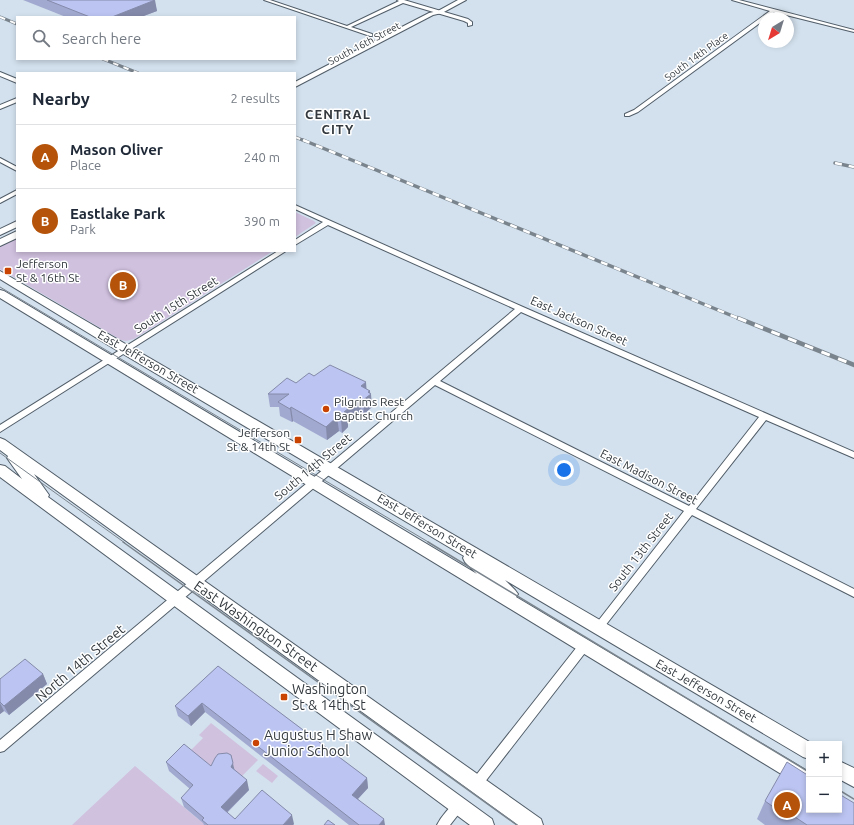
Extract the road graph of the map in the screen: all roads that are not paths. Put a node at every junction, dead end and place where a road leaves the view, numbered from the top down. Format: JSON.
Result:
{"nodes":[{"id":1,"x":266,"y":0,"type":"edge"},
{"id":2,"x":463,"y":0,"type":"edge"},
{"id":3,"x":734,"y":0,"type":"edge"},
{"id":4,"x":401,"y":1,"type":"edge"},
{"id":5,"x":774,"y":10,"type":"junction"},
{"id":6,"x":440,"y":12,"type":"junction"},
{"id":7,"x":470,"y":25,"type":"dead end"},
{"id":8,"x":348,"y":27,"type":"junction"},
{"id":9,"x":854,"y":31,"type":"edge"},
{"id":10,"x":370,"y":35,"type":"dead end"},
{"id":11,"x":363,"y":53,"type":"junction"},
{"id":12,"x":0,"y":74,"type":"edge"},
{"id":13,"x":16,"y":81,"type":"edge"},
{"id":14,"x":296,"y":85,"type":"edge"},
{"id":15,"x":296,"y":90,"type":"edge"},
{"id":16,"x":16,"y":100,"type":"edge"},
{"id":17,"x":0,"y":107,"type":"edge"},
{"id":18,"x":627,"y":115,"type":"dead end"},
{"id":19,"x":0,"y":160,"type":"edge"},
{"id":20,"x":16,"y":168,"type":"edge"},
{"id":21,"x":16,"y":192,"type":"edge"},
{"id":22,"x":0,"y":200,"type":"edge"},
{"id":23,"x":296,"y":207,"type":"edge"},
{"id":24,"x":328,"y":222,"type":"junction"},
{"id":25,"x":16,"y":224,"type":"edge"},
{"id":26,"x":0,"y":232,"type":"edge"},
{"id":27,"x":16,"y":235,"type":"edge"},
{"id":28,"x":296,"y":242,"type":"edge"},
{"id":29,"x":0,"y":243,"type":"edge"},
{"id":30,"x":281,"y":252,"type":"edge"},
{"id":31,"x":0,"y":274,"type":"edge"},
{"id":32,"x":0,"y":293,"type":"edge"},
{"id":33,"x":45,"y":301,"type":"junction"},
{"id":34,"x":520,"y":308,"type":"junction"},
{"id":35,"x":95,"y":350,"type":"junction"},
{"id":36,"x":126,"y":350,"type":"junction"},
{"id":37,"x":110,"y":360,"type":"junction"},
{"id":38,"x":434,"y":381,"type":"junction"},
{"id":39,"x":764,"y":416,"type":"junction"},
{"id":40,"x":0,"y":429,"type":"edge"},
{"id":41,"x":3,"y":445,"type":"edge"},
{"id":42,"x":854,"y":455,"type":"edge"},
{"id":43,"x":330,"y":469,"type":"junction"},
{"id":44,"x":0,"y":470,"type":"edge"},
{"id":45,"x":314,"y":483,"type":"junction"},
{"id":46,"x":49,"y":505,"type":"junction"},
{"id":47,"x":690,"y":511,"type":"junction"},
{"id":48,"x":450,"y":539,"type":"junction"},
{"id":49,"x":196,"y":583,"type":"junction"},
{"id":50,"x":854,"y":593,"type":"edge"},
{"id":51,"x":177,"y":599,"type":"junction"},
{"id":52,"x":534,"y":616,"type":"junction"},
{"id":53,"x":598,"y":628,"type":"junction"},
{"id":54,"x":584,"y":646,"type":"junction"},
{"id":55,"x":0,"y":747,"type":"edge"},
{"id":56,"x":806,"y":749,"type":"edge"},
{"id":57,"x":842,"y":771,"type":"edge"},
{"id":58,"x":854,"y":778,"type":"edge"},
{"id":59,"x":806,"y":780,"type":"edge"},
{"id":60,"x":477,"y":783,"type":"junction"},
{"id":61,"x":459,"y":806,"type":"junction"},
{"id":62,"x":530,"y":823,"type":"edge"},
{"id":63,"x":443,"y":825,"type":"edge"},
{"id":64,"x":485,"y":825,"type":"edge"}],
"edges":[{"from":1,"to":8,"type":"street"},
{"from":2,"to":6,"type":"main road","name":"South 16th Street"},
{"from":3,"to":5,"type":"street"},
{"from":4,"to":6,"type":"street"},
{"from":4,"to":8,"type":"street"},
{"from":5,"to":9,"type":"street"},
{"from":5,"to":18,"type":"street","name":"South 14th Place"},
{"from":6,"to":7,"type":"street"},
{"from":6,"to":11,"type":"main road","name":"South 16th Street"},
{"from":8,"to":10,"type":"street"},
{"from":11,"to":14,"type":"main road","name":"South 16th Street"},
{"from":11,"to":15,"type":"main road","name":"South 16th Street"},
{"from":12,"to":13,"type":"street"},
{"from":16,"to":17,"type":"street"},
{"from":19,"to":20,"type":"street"},
{"from":21,"to":22,"type":"street"},
{"from":23,"to":24,"type":"street","name":"East Jackson Street"},
{"from":24,"to":28,"type":"street"},
{"from":24,"to":34,"type":"street","name":"East Jackson Street"},
{"from":25,"to":26,"type":"main road"},
{"from":27,"to":29,"type":"main road"},
{"from":30,"to":36,"type":"street","name":"South 15th Street"},
{"from":31,"to":33,"type":"main road","name":"East Jefferson Street"},
{"from":32,"to":35,"type":"main road","name":"East Jefferson Street"},
{"from":33,"to":35,"type":"main road","name":"East Jefferson Street"},
{"from":33,"to":36,"type":"main road","name":"East Jefferson Street"},
{"from":34,"to":38,"type":"street","name":"South 14th Street"},
{"from":34,"to":39,"type":"street","name":"East Jackson Street"},
{"from":35,"to":37,"type":"main road","name":"East Jefferson Street"},
{"from":36,"to":37,"type":"street","name":"South 15th Street"},
{"from":36,"to":43,"type":"main road","name":"East Jefferson Street"},
{"from":37,"to":40,"type":"street","name":"South 15th Street"},
{"from":37,"to":45,"type":"main road","name":"East Jefferson Street"},
{"from":38,"to":43,"type":"street","name":"South 14th Street"},
{"from":38,"to":47,"type":"street","name":"East Madison Street"},
{"from":39,"to":42,"type":"street","name":"East Jackson Street"},
{"from":39,"to":47,"type":"street","name":"South 13th Street"},
{"from":41,"to":46,"type":"main road","name":"East Washington Street"},
{"from":41,"to":49,"type":"main road","name":"East Washington Street"},
{"from":43,"to":45,"type":"street","name":"South 14th Street"},
{"from":43,"to":48,"type":"main road","name":"East Jefferson Street"},
{"from":44,"to":46,"type":"main road","name":"East Washington Street"},
{"from":45,"to":49,"type":"street","name":"South 14th Street"},
{"from":45,"to":52,"type":"main road","name":"East Jefferson Street"},
{"from":46,"to":51,"type":"main road","name":"East Washington Street"},
{"from":47,"to":50,"type":"street","name":"East Madison Street"},
{"from":47,"to":53,"type":"street","name":"South 13th Street"},
{"from":48,"to":52,"type":"main road"},
{"from":48,"to":53,"type":"main road","name":"East Jefferson Street"},
{"from":49,"to":51,"type":"street","name":"South 14th Street"},
{"from":49,"to":60,"type":"main road","name":"East Washington Street"},
{"from":51,"to":55,"type":"street","name":"North 14th Street"},
{"from":51,"to":61,"type":"main road","name":"East Washington Street"},
{"from":52,"to":54,"type":"main road","name":"East Jefferson Street"},
{"from":53,"to":56,"type":"main road","name":"East Jefferson Street"},
{"from":54,"to":59,"type":"main road","name":"East Jefferson Street"},
{"from":54,"to":60,"type":"street"},
{"from":57,"to":58,"type":"main road"},
{"from":60,"to":62,"type":"main road","name":"East Washington Street"},
{"from":61,"to":63,"type":"street"},
{"from":61,"to":64,"type":"main road","name":"East Washington Street"}]}
